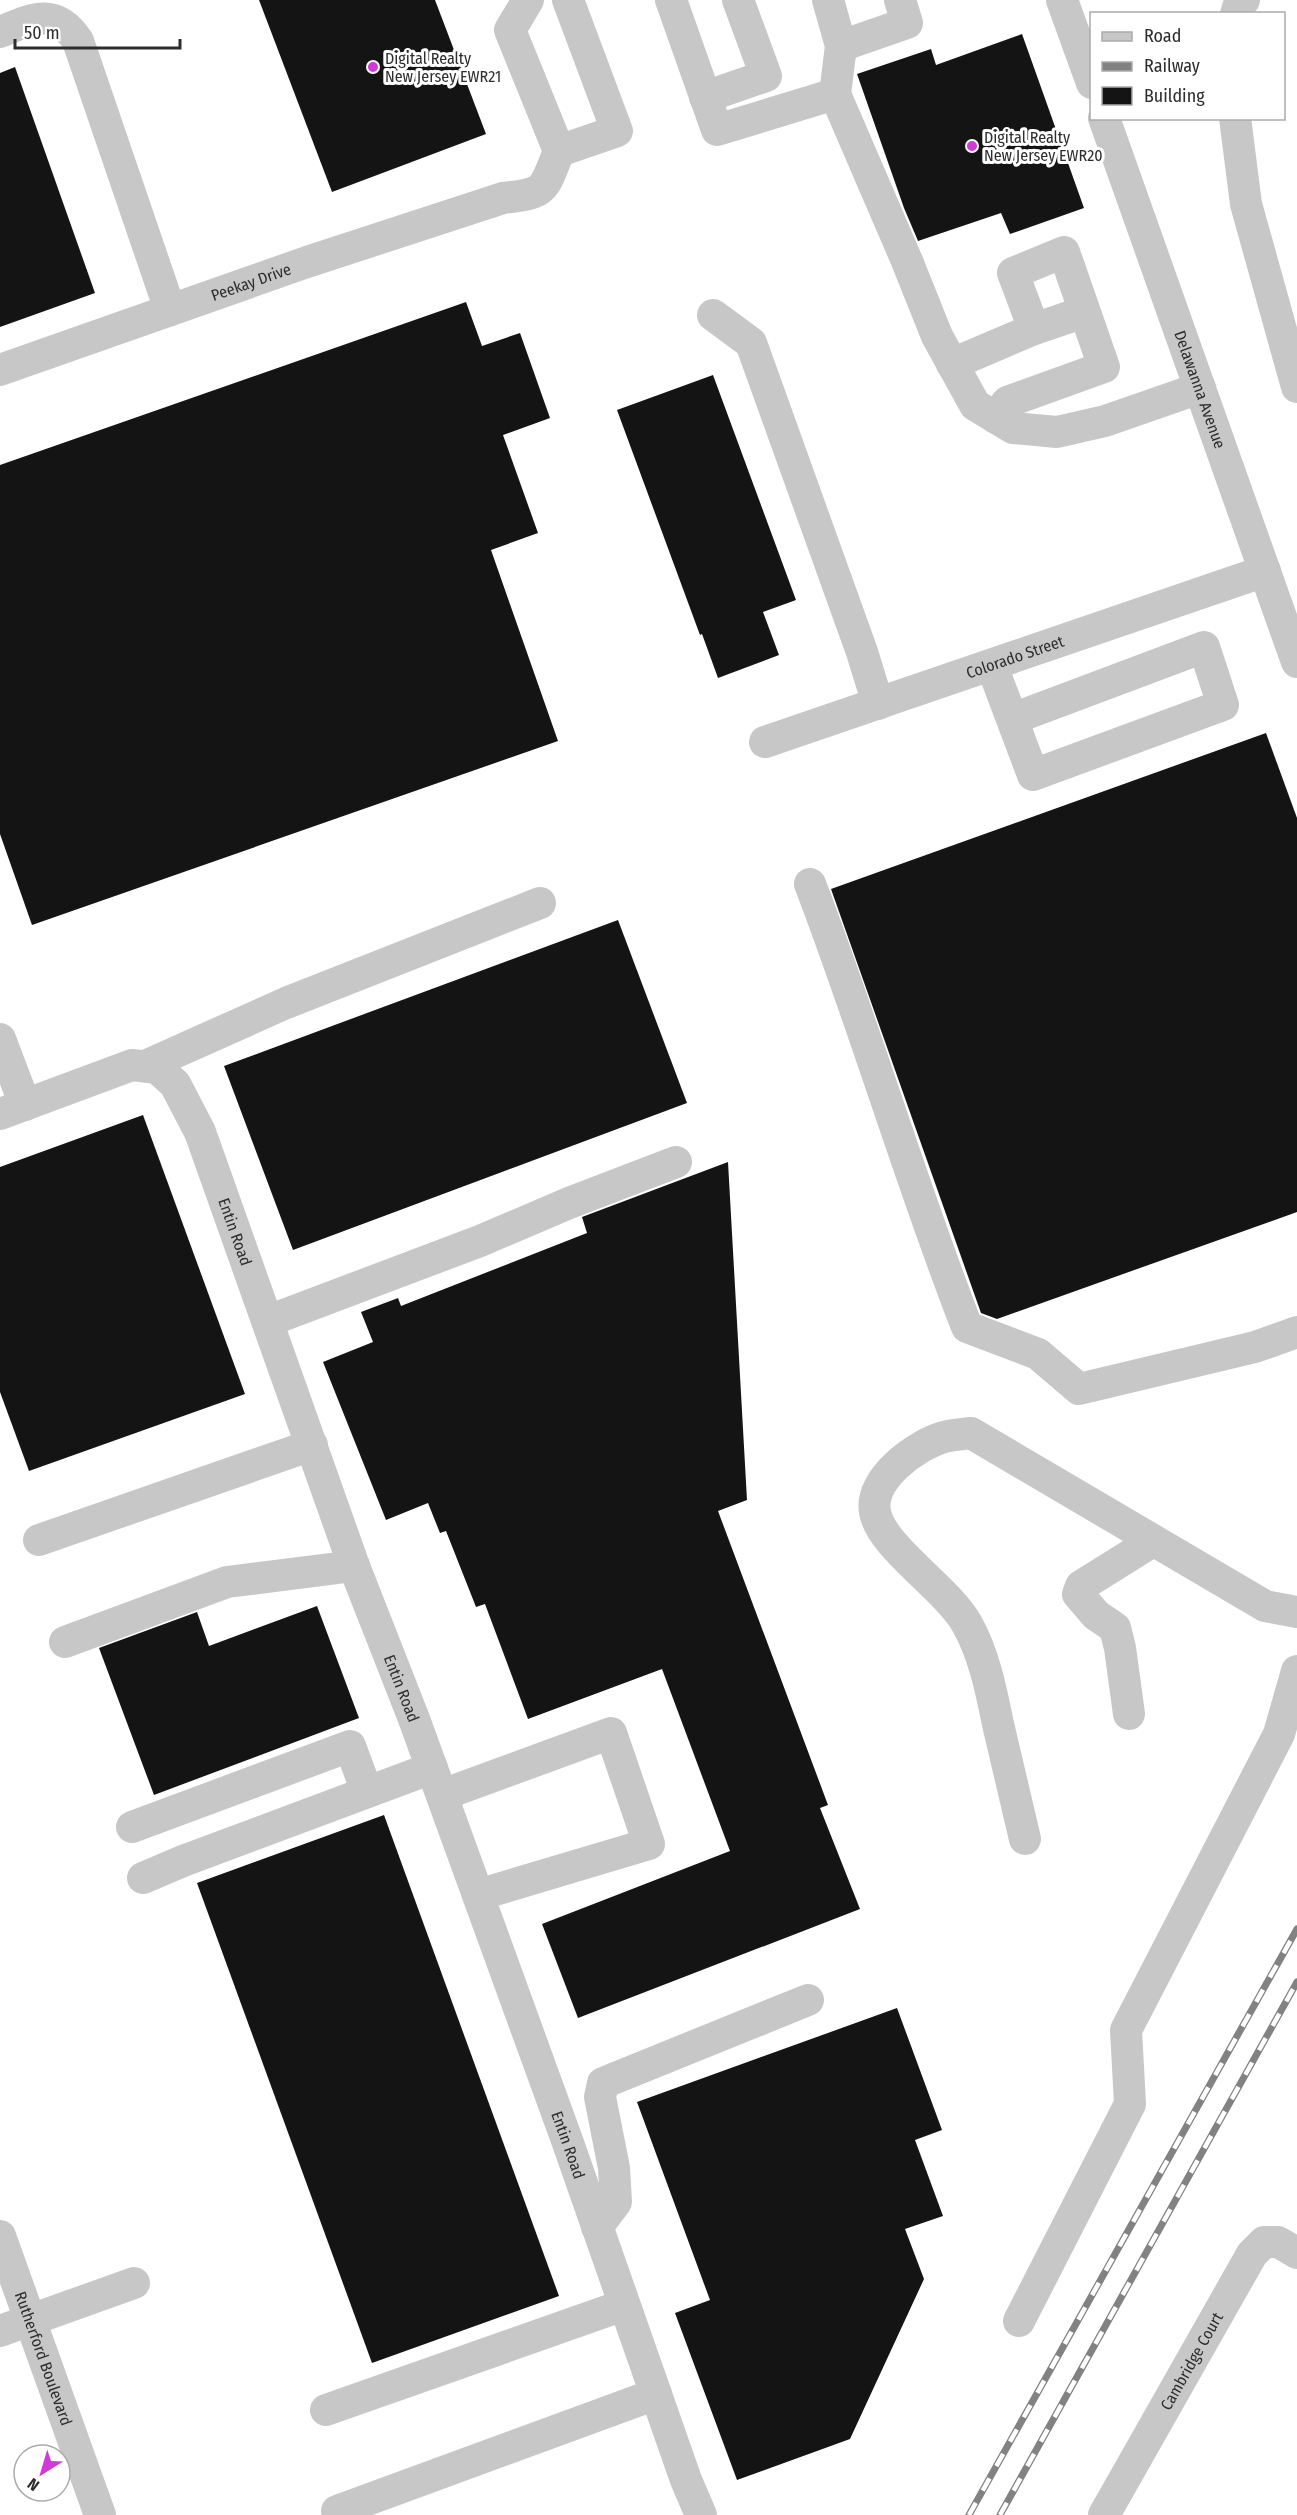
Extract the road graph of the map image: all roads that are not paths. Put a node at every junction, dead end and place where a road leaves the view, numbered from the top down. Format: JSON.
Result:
{"nodes":[{"id":1,"x":528,"y":0,"type":"edge"},
{"id":2,"x":568,"y":0,"type":"edge"},
{"id":3,"x":671,"y":0,"type":"edge"},
{"id":4,"x":738,"y":0,"type":"edge"},
{"id":5,"x":828,"y":0,"type":"edge"},
{"id":6,"x":900,"y":0,"type":"edge"},
{"id":7,"x":1062,"y":0,"type":"edge"},
{"id":8,"x":1244,"y":0,"type":"edge"},
{"id":9,"x":1237,"y":12,"type":"edge"},
{"id":10,"x":0,"y":32,"type":"edge"},
{"id":11,"x":841,"y":46,"type":"junction"},
{"id":12,"x":1090,"y":77,"type":"edge"},
{"id":13,"x":835,"y":94,"type":"junction"},
{"id":14,"x":705,"y":97,"type":"junction"},
{"id":15,"x":1105,"y":120,"type":"edge"},
{"id":16,"x":1234,"y":120,"type":"edge"},
{"id":17,"x":559,"y":151,"type":"junction"},
{"id":18,"x":170,"y":310,"type":"junction"},
{"id":19,"x":1084,"y":312,"type":"junction"},
{"id":20,"x":713,"y":315,"type":"dead end"},
{"id":21,"x":1034,"y":329,"type":"junction"},
{"id":22,"x":952,"y":364,"type":"junction"},
{"id":23,"x":0,"y":370,"type":"edge"},
{"id":24,"x":1297,"y":387,"type":"edge"},
{"id":25,"x":1200,"y":388,"type":"junction"},
{"id":26,"x":996,"y":418,"type":"junction"},
{"id":27,"x":1265,"y":571,"type":"junction"},
{"id":28,"x":1297,"y":662,"type":"edge"},
{"id":29,"x":992,"y":666,"type":"junction"},
{"id":30,"x":878,"y":704,"type":"junction"},
{"id":31,"x":1012,"y":718,"type":"junction"},
{"id":32,"x":765,"y":742,"type":"dead end"},
{"id":33,"x":810,"y":884,"type":"dead end"},
{"id":34,"x":540,"y":903,"type":"dead end"},
{"id":35,"x":0,"y":1039,"type":"edge"},
{"id":36,"x":145,"y":1066,"type":"junction"},
{"id":37,"x":12,"y":1109,"type":"edge"},
{"id":38,"x":676,"y":1162,"type":"dead end"},
{"id":39,"x":268,"y":1321,"type":"junction"},
{"id":40,"x":1297,"y":1332,"type":"edge"},
{"id":41,"x":312,"y":1445,"type":"junction"},
{"id":42,"x":39,"y":1540,"type":"dead end"},
{"id":43,"x":1153,"y":1540,"type":"junction"},
{"id":44,"x":354,"y":1566,"type":"junction"},
{"id":45,"x":1297,"y":1612,"type":"edge"},
{"id":46,"x":65,"y":1642,"type":"dead end"},
{"id":47,"x":1297,"y":1671,"type":"edge"},
{"id":48,"x":1129,"y":1714,"type":"dead end"},
{"id":49,"x":437,"y":1782,"type":"junction"},
{"id":50,"x":367,"y":1792,"type":"junction"},
{"id":51,"x":132,"y":1827,"type":"dead end"},
{"id":52,"x":1025,"y":1839,"type":"dead end"},
{"id":53,"x":143,"y":1878,"type":"dead end"},
{"id":54,"x":478,"y":1895,"type":"junction"},
{"id":55,"x":808,"y":2000,"type":"dead end"},
{"id":56,"x":603,"y":2083,"type":"junction"},
{"id":57,"x":552,"y":2100,"type":"junction"},
{"id":58,"x":597,"y":2227,"type":"junction"},
{"id":59,"x":0,"y":2236,"type":"edge"},
{"id":60,"x":1297,"y":2253,"type":"edge"},
{"id":61,"x":134,"y":2283,"type":"dead end"},
{"id":62,"x":624,"y":2305,"type":"junction"},
{"id":63,"x":30,"y":2320,"type":"junction"},
{"id":64,"x":1019,"y":2321,"type":"dead end"},
{"id":65,"x":0,"y":2331,"type":"edge"},
{"id":66,"x":656,"y":2394,"type":"junction"},
{"id":67,"x":326,"y":2410,"type":"dead end"},
{"id":68,"x":100,"y":2515,"type":"edge"},
{"id":69,"x":338,"y":2515,"type":"edge"},
{"id":70,"x":701,"y":2515,"type":"edge"},
{"id":71,"x":1104,"y":2515,"type":"edge"}],
"edges":[{"from":1,"to":17,"type":"street"},
{"from":2,"to":17,"type":"street"},
{"from":3,"to":14,"type":"street"},
{"from":4,"to":14,"type":"street"},
{"from":5,"to":11,"type":"street"},
{"from":6,"to":11,"type":"street"},
{"from":7,"to":12,"type":"street"},
{"from":8,"to":9,"type":"street"},
{"from":10,"to":18,"type":"street"},
{"from":11,"to":13,"type":"street"},
{"from":13,"to":14,"type":"street"},
{"from":13,"to":22,"type":"street"},
{"from":15,"to":25,"type":"street","name":"Delawanna Avenue"},
{"from":16,"to":24,"type":"street"},
{"from":17,"to":18,"type":"street","name":"Peekay Drive"},
{"from":18,"to":23,"type":"street","name":"Peekay Drive"},
{"from":19,"to":21,"type":"street"},
{"from":19,"to":21,"type":"street"},
{"from":19,"to":26,"type":"street"},
{"from":20,"to":30,"type":"street"},
{"from":21,"to":22,"type":"street"},
{"from":22,"to":26,"type":"street"},
{"from":25,"to":26,"type":"street"},
{"from":25,"to":27,"type":"street","name":"Delawanna Avenue"},
{"from":27,"to":28,"type":"street","name":"Delawanna Avenue"},
{"from":27,"to":29,"type":"street","name":"Colorado Street"},
{"from":29,"to":30,"type":"street","name":"Colorado Street"},
{"from":29,"to":31,"type":"street"},
{"from":30,"to":32,"type":"street","name":"Colorado Street"},
{"from":31,"to":31,"type":"street"},
{"from":33,"to":40,"type":"street"},
{"from":34,"to":36,"type":"street"},
{"from":35,"to":37,"type":"street"},
{"from":36,"to":37,"type":"street"},
{"from":36,"to":39,"type":"street","name":"Entin Road"},
{"from":38,"to":39,"type":"street"},
{"from":39,"to":41,"type":"street","name":"Entin Road"},
{"from":41,"to":42,"type":"street"},
{"from":41,"to":44,"type":"street","name":"Entin Road"},
{"from":43,"to":45,"type":"street"},
{"from":43,"to":48,"type":"street"},
{"from":43,"to":52,"type":"street"},
{"from":44,"to":46,"type":"street"},
{"from":44,"to":49,"type":"street","name":"Entin Road"},
{"from":47,"to":64,"type":"street"},
{"from":49,"to":50,"type":"street"},
{"from":49,"to":54,"type":"street","name":"Entin Road"},
{"from":49,"to":54,"type":"street"},
{"from":50,"to":51,"type":"street"},
{"from":50,"to":53,"type":"street"},
{"from":54,"to":57,"type":"street","name":"Entin Road"},
{"from":55,"to":56,"type":"street"},
{"from":56,"to":57,"type":"street"},
{"from":56,"to":58,"type":"street"},
{"from":57,"to":58,"type":"street","name":"Entin Road"},
{"from":58,"to":62,"type":"street","name":"Entin Road"},
{"from":59,"to":63,"type":"street","name":"Rutherford Boulevard"},
{"from":60,"to":71,"type":"street","name":"Cambridge Court"},
{"from":61,"to":63,"type":"street"},
{"from":62,"to":66,"type":"street","name":"Entin Road"},
{"from":62,"to":67,"type":"street"},
{"from":63,"to":65,"type":"street"},
{"from":63,"to":68,"type":"street","name":"Rutherford Boulevard"},
{"from":66,"to":69,"type":"street"},
{"from":66,"to":70,"type":"street","name":"Entin Road"}]}
